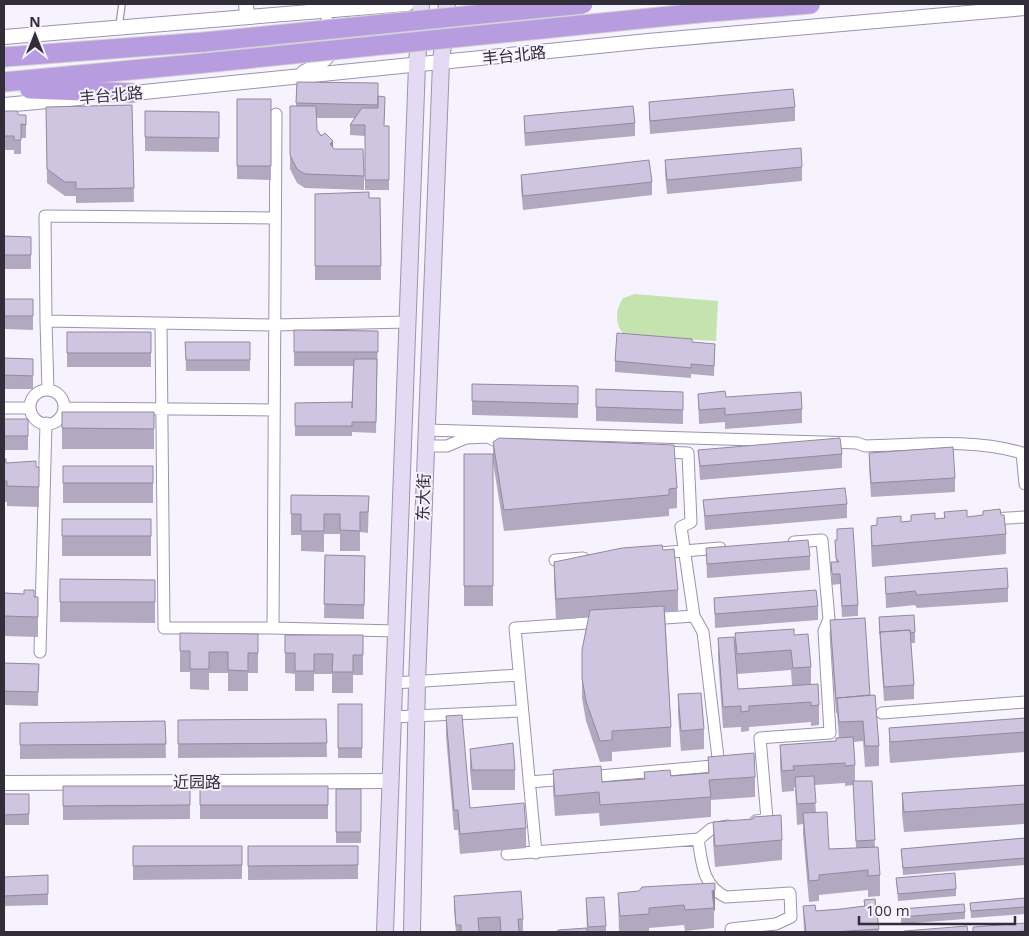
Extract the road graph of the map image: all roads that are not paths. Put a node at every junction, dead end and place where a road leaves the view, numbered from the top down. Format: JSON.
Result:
{"nodes":[{"id":1,"x":122,"y":4,"type":"edge"},
{"id":2,"x":238,"y":4,"type":"edge"},
{"id":3,"x":407,"y":4,"type":"edge"},
{"id":4,"x":421,"y":4,"type":"edge"},
{"id":5,"x":447,"y":4,"type":"edge"},
{"id":6,"x":583,"y":4,"type":"edge"},
{"id":7,"x":810,"y":4,"type":"edge"},
{"id":8,"x":1025,"y":8,"type":"edge"},
{"id":9,"x":246,"y":10,"type":"edge"},
{"id":10,"x":316,"y":12,"type":"junction"},
{"id":11,"x":119,"y":28,"type":"junction"},
{"id":12,"x":4,"y":37,"type":"edge"},
{"id":13,"x":4,"y":57,"type":"edge"},
{"id":14,"x":441,"y":63,"type":"junction"},
{"id":15,"x":417,"y":65,"type":"junction"},
{"id":16,"x":294,"y":77,"type":"junction"},
{"id":17,"x":4,"y":82,"type":"edge"},
{"id":18,"x":4,"y":88,"type":"edge"},
{"id":19,"x":132,"y":93,"type":"junction"},
{"id":20,"x":4,"y":105,"type":"edge"},
{"id":21,"x":276,"y":114,"type":"dead end"},
{"id":22,"x":275,"y":218,"type":"junction"},
{"id":23,"x":46,"y":321,"type":"junction"},
{"id":24,"x":408,"y":322,"type":"junction"},
{"id":25,"x":161,"y":324,"type":"junction"},
{"id":26,"x":274,"y":325,"type":"junction"},
{"id":27,"x":48,"y":390,"type":"junction"},
{"id":28,"x":4,"y":408,"type":"edge"},
{"id":29,"x":30,"y":408,"type":"junction"},
{"id":30,"x":64,"y":408,"type":"junction"},
{"id":31,"x":161,"y":409,"type":"junction"},
{"id":32,"x":274,"y":410,"type":"junction"},
{"id":33,"x":46,"y":423,"type":"junction"},
{"id":34,"x":426,"y":438,"type":"junction"},
{"id":35,"x":559,"y":446,"type":"edge"},
{"id":36,"x":648,"y":451,"type":"edge"},
{"id":37,"x":1025,"y":484,"type":"edge"},
{"id":38,"x":1025,"y":516,"type":"edge"},
{"id":39,"x":977,"y":520,"type":"edge"},
{"id":40,"x":783,"y":543,"type":"edge"},
{"id":41,"x":734,"y":547,"type":"edge"},
{"id":42,"x":685,"y":551,"type":"junction"},
{"id":43,"x":648,"y":553,"type":"edge"},
{"id":44,"x":592,"y":557,"type":"edge"},
{"id":45,"x":555,"y":560,"type":"edge"},
{"id":46,"x":694,"y":616,"type":"junction"},
{"id":47,"x":638,"y":620,"type":"edge"},
{"id":48,"x":610,"y":622,"type":"edge"},
{"id":49,"x":273,"y":628,"type":"junction"},
{"id":50,"x":396,"y":631,"type":"junction"},
{"id":51,"x":40,"y":652,"type":"dead end"},
{"id":52,"x":518,"y":675,"type":"junction"},
{"id":53,"x":417,"y":682,"type":"junction"},
{"id":54,"x":394,"y":683,"type":"junction"},
{"id":55,"x":1025,"y":702,"type":"edge"},
{"id":56,"x":521,"y":711,"type":"junction"},
{"id":57,"x":882,"y":714,"type":"dead end"},
{"id":58,"x":416,"y":717,"type":"junction"},
{"id":59,"x":392,"y":718,"type":"junction"},
{"id":60,"x":736,"y":764,"type":"edge"},
{"id":61,"x":718,"y":766,"type":"junction"},
{"id":62,"x":390,"y":781,"type":"junction"},
{"id":63,"x":529,"y":782,"type":"junction"},
{"id":64,"x":4,"y":783,"type":"edge"},
{"id":65,"x":698,"y":839,"type":"junction"},
{"id":66,"x":536,"y":853,"type":"junction"},
{"id":67,"x":507,"y":854,"type":"dead end"},
{"id":68,"x":731,"y":928,"type":"dead end"},
{"id":69,"x":385,"y":932,"type":"edge"},
{"id":70,"x":412,"y":932,"type":"edge"}],
"edges":[{"from":1,"to":11,"type":"lane"},
{"from":2,"to":9,"type":"lane"},
{"from":3,"to":10,"type":"street"},
{"from":4,"to":15,"type":"main road","name":"东大街"},
{"from":5,"to":14,"type":"main road","name":"东大街"},
{"from":6,"to":13,"type":"highway","bridge":true},
{"from":7,"to":17,"type":"highway","name":"丰台北路","bridge":true},
{"from":8,"to":14,"type":"street","name":"丰台北路"},
{"from":9,"to":10,"type":"street"},
{"from":9,"to":11,"type":"street"},
{"from":10,"to":16,"type":"street"},
{"from":11,"to":12,"type":"street"},
{"from":14,"to":15,"type":"street","name":"丰台北路"},
{"from":14,"to":34,"type":"main road","name":"东大街"},
{"from":15,"to":16,"type":"street","name":"丰台北路"},
{"from":15,"to":24,"type":"main road","name":"东大街"},
{"from":16,"to":19,"type":"street","name":"丰台北路"},
{"from":18,"to":19,"type":"highway"},
{"from":19,"to":20,"type":"street","name":"丰台北路"},
{"from":21,"to":22,"type":"street"},
{"from":22,"to":23,"type":"street"},
{"from":22,"to":26,"type":"street"},
{"from":23,"to":25,"type":"street"},
{"from":23,"to":27,"type":"street"},
{"from":24,"to":26,"type":"street"},
{"from":24,"to":50,"type":"main road","name":"东大街"},
{"from":25,"to":26,"type":"street"},
{"from":25,"to":31,"type":"street"},
{"from":26,"to":32,"type":"street"},
{"from":27,"to":29,"type":"street"},
{"from":27,"to":30,"type":"street"},
{"from":28,"to":29,"type":"street"},
{"from":29,"to":33,"type":"street"},
{"from":30,"to":31,"type":"street"},
{"from":30,"to":33,"type":"street"},
{"from":31,"to":32,"type":"street"},
{"from":31,"to":49,"type":"street"},
{"from":32,"to":49,"type":"street"},
{"from":33,"to":51,"type":"street"},
{"from":34,"to":35,"type":"street"},
{"from":34,"to":37,"type":"street"},
{"from":34,"to":53,"type":"main road","name":"东大街"},
{"from":36,"to":42,"type":"street"},
{"from":38,"to":39,"type":"street"},
{"from":40,"to":65,"type":"street"},
{"from":41,"to":42,"type":"street"},
{"from":42,"to":43,"type":"street"},
{"from":42,"to":46,"type":"street"},
{"from":44,"to":45,"type":"street"},
{"from":46,"to":47,"type":"street"},
{"from":46,"to":61,"type":"street"},
{"from":48,"to":52,"type":"street"},
{"from":49,"to":50,"type":"street"},
{"from":50,"to":54,"type":"main road","name":"东大街"},
{"from":52,"to":53,"type":"street"},
{"from":52,"to":56,"type":"street"},
{"from":53,"to":54,"type":"street"},
{"from":53,"to":58,"type":"main road","name":"东大街"},
{"from":54,"to":59,"type":"main road","name":"东大街"},
{"from":55,"to":57,"type":"street"},
{"from":56,"to":58,"type":"street"},
{"from":56,"to":63,"type":"street"},
{"from":58,"to":59,"type":"street"},
{"from":58,"to":70,"type":"main road","name":"东大街"},
{"from":59,"to":62,"type":"main road","name":"东大街"},
{"from":60,"to":61,"type":"street"},
{"from":61,"to":63,"type":"street"},
{"from":62,"to":64,"type":"street","name":"近园路"},
{"from":62,"to":69,"type":"main road","name":"东大街"},
{"from":63,"to":66,"type":"street"},
{"from":65,"to":66,"type":"street"},
{"from":65,"to":68,"type":"street"},
{"from":66,"to":67,"type":"street"}]}
